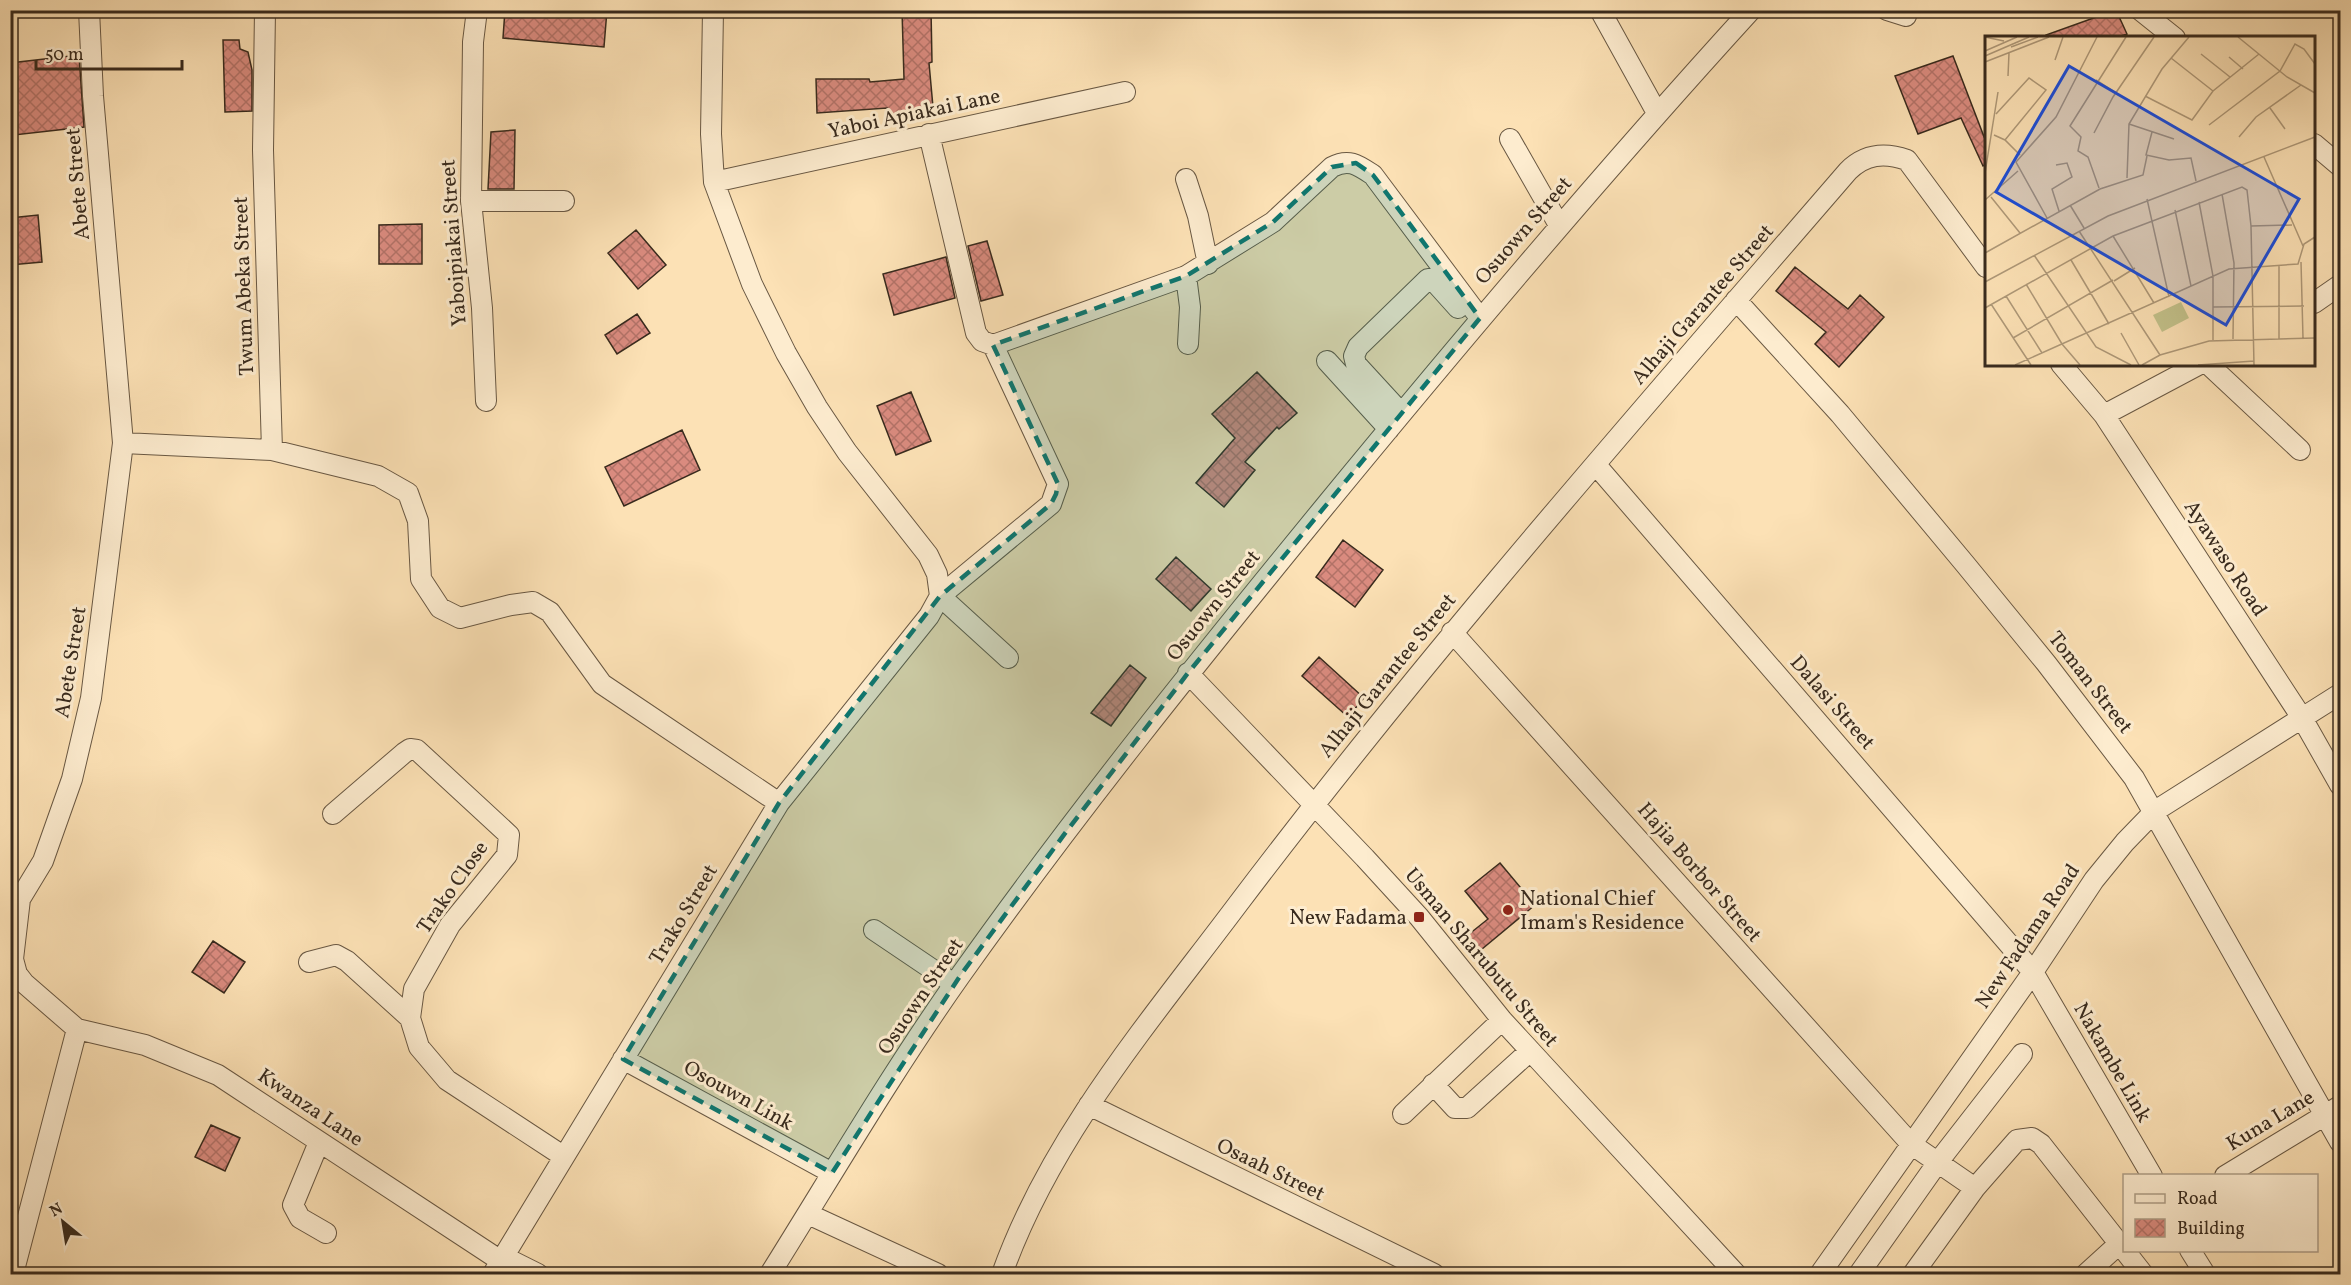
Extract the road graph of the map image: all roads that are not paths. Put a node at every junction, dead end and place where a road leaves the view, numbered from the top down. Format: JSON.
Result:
{"nodes":[{"id":1,"x":89,"y":10,"type":"edge"},
{"id":2,"x":265,"y":10,"type":"edge"},
{"id":3,"x":477,"y":10,"type":"edge"},
{"id":4,"x":713,"y":10,"type":"edge"},
{"id":5,"x":1600,"y":10,"type":"edge"},
{"id":6,"x":1751,"y":10,"type":"edge"},
{"id":7,"x":1887,"y":10,"type":"edge"},
{"id":8,"x":2140,"y":10,"type":"edge"},
{"id":9,"x":1906,"y":16,"type":"dead end"},
{"id":10,"x":2172,"y":36,"type":"edge"},
{"id":11,"x":1125,"y":92,"type":"dead end"},
{"id":12,"x":1657,"y":113,"type":"junction"},
{"id":13,"x":929,"y":134,"type":"junction"},
{"id":14,"x":1510,"y":138,"type":"dead end"},
{"id":15,"x":2315,"y":146,"type":"edge"},
{"id":16,"x":2340,"y":166,"type":"edge"},
{"id":17,"x":1186,"y":179,"type":"dead end"},
{"id":18,"x":714,"y":182,"type":"junction"},
{"id":19,"x":471,"y":201,"type":"junction"},
{"id":20,"x":564,"y":201,"type":"dead end"},
{"id":21,"x":1558,"y":225,"type":"junction"},
{"id":22,"x":1208,"y":264,"type":"junction"},
{"id":23,"x":1985,"y":266,"type":"edge"},
{"id":24,"x":1186,"y":276,"type":"junction"},
{"id":25,"x":2340,"y":285,"type":"edge"},
{"id":26,"x":1736,"y":300,"type":"junction"},
{"id":27,"x":2315,"y":302,"type":"edge"},
{"id":28,"x":1477,"y":321,"type":"junction"},
{"id":29,"x":1188,"y":344,"type":"dead end"},
{"id":30,"x":993,"y":345,"type":"junction"},
{"id":31,"x":1327,"y":361,"type":"dead end"},
{"id":32,"x":2063,"y":366,"type":"edge"},
{"id":33,"x":2196,"y":366,"type":"edge"},
{"id":34,"x":2210,"y":366,"type":"edge"},
{"id":35,"x":486,"y":401,"type":"dead end"},
{"id":36,"x":1401,"y":413,"type":"junction"},
{"id":37,"x":2104,"y":415,"type":"junction"},
{"id":38,"x":1389,"y":429,"type":"junction"},
{"id":39,"x":123,"y":443,"type":"junction"},
{"id":40,"x":272,"y":450,"type":"junction"},
{"id":41,"x":2300,"y":450,"type":"dead end"},
{"id":42,"x":1596,"y":465,"type":"junction"},
{"id":43,"x":940,"y":596,"type":"junction"},
{"id":44,"x":1452,"y":632,"type":"junction"},
{"id":45,"x":1008,"y":658,"type":"dead end"},
{"id":46,"x":1188,"y":673,"type":"junction"},
{"id":47,"x":2340,"y":694,"type":"edge"},
{"id":48,"x":2302,"y":718,"type":"junction"},
{"id":49,"x":2334,"y":757,"type":"edge"},
{"id":50,"x":2340,"y":785,"type":"edge"},
{"id":51,"x":779,"y":803,"type":"junction"},
{"id":52,"x":1314,"y":804,"type":"junction"},
{"id":53,"x":2155,"y":811,"type":"junction"},
{"id":54,"x":333,"y":814,"type":"dead end"},
{"id":55,"x":15,"y":897,"type":"edge"},
{"id":56,"x":874,"y":930,"type":"dead end"},
{"id":57,"x":309,"y":962,"type":"dead end"},
{"id":58,"x":2033,"y":972,"type":"junction"},
{"id":59,"x":954,"y":984,"type":"junction"},
{"id":60,"x":410,"y":1018,"type":"junction"},
{"id":61,"x":1502,"y":1020,"type":"junction"},
{"id":62,"x":77,"y":1029,"type":"junction"},
{"id":63,"x":1530,"y":1051,"type":"junction"},
{"id":64,"x":2022,"y":1054,"type":"dead end"},
{"id":65,"x":623,"y":1059,"type":"junction"},
{"id":66,"x":1432,"y":1084,"type":"junction"},
{"id":67,"x":1089,"y":1105,"type":"junction"},
{"id":68,"x":2333,"y":1110,"type":"edge"},
{"id":69,"x":1403,"y":1114,"type":"dead end"},
{"id":70,"x":319,"y":1142,"type":"junction"},
{"id":71,"x":2340,"y":1142,"type":"edge"},
{"id":72,"x":1911,"y":1144,"type":"junction"},
{"id":73,"x":563,"y":1156,"type":"junction"},
{"id":74,"x":1938,"y":1162,"type":"junction"},
{"id":75,"x":832,"y":1173,"type":"junction"},
{"id":76,"x":2150,"y":1174,"type":"edge"},
{"id":77,"x":2228,"y":1174,"type":"edge"},
{"id":78,"x":1975,"y":1188,"type":"junction"},
{"id":79,"x":807,"y":1214,"type":"junction"},
{"id":80,"x":326,"y":1233,"type":"dead end"},
{"id":81,"x":2119,"y":1244,"type":"junction"},
{"id":82,"x":2123,"y":1249,"type":"edge"},
{"id":83,"x":2125,"y":1252,"type":"edge"},
{"id":84,"x":2191,"y":1252,"type":"edge"},
{"id":85,"x":499,"y":1264,"type":"edge"},
{"id":86,"x":1395,"y":1266,"type":"edge"},
{"id":87,"x":13,"y":1275,"type":"edge"},
{"id":88,"x":538,"y":1275,"type":"edge"},
{"id":89,"x":770,"y":1275,"type":"edge"},
{"id":90,"x":938,"y":1275,"type":"edge"},
{"id":91,"x":1002,"y":1275,"type":"edge"},
{"id":92,"x":1434,"y":1275,"type":"edge"},
{"id":93,"x":1736,"y":1275,"type":"edge"},
{"id":94,"x":1820,"y":1275,"type":"edge"},
{"id":95,"x":1859,"y":1275,"type":"edge"},
{"id":96,"x":1913,"y":1275,"type":"edge"},
{"id":97,"x":2086,"y":1275,"type":"edge"},
{"id":98,"x":2143,"y":1275,"type":"edge"},
{"id":99,"x":2205,"y":1275,"type":"edge"}],
"edges":[{"from":1,"to":39,"type":"street","name":"Abete Street"},
{"from":2,"to":40,"type":"street","name":"Twum Abeka Street"},
{"from":3,"to":19,"type":"street","name":"Yaboipiakai Street"},
{"from":4,"to":18,"type":"street"},
{"from":5,"to":12,"type":"street"},
{"from":6,"to":12,"type":"street","name":"Osuown Street"},
{"from":7,"to":9,"type":"street"},
{"from":8,"to":10,"type":"street"},
{"from":11,"to":13,"type":"street","name":"Yaboi Apiakai Lane"},
{"from":12,"to":21,"type":"street","name":"Osuown Street"},
{"from":13,"to":18,"type":"street","name":"Yaboi Apiakai Lane"},
{"from":13,"to":30,"type":"street","name":"Trako Street"},
{"from":14,"to":21,"type":"street"},
{"from":15,"to":16,"type":"street"},
{"from":17,"to":22,"type":"street"},
{"from":18,"to":43,"type":"street"},
{"from":19,"to":20,"type":"street"},
{"from":19,"to":35,"type":"street","name":"Yaboipiakai Street"},
{"from":21,"to":28,"type":"street","name":"Osuown Street"},
{"from":22,"to":24,"type":"street"},
{"from":22,"to":28,"type":"street"},
{"from":23,"to":26,"type":"street","name":"Alhaji Garantee Street"},
{"from":24,"to":29,"type":"street"},
{"from":24,"to":30,"type":"street"},
{"from":25,"to":27,"type":"street"},
{"from":26,"to":42,"type":"street","name":"Alhaji Garantee Street"},
{"from":26,"to":53,"type":"street","name":"Toman Street"},
{"from":28,"to":36,"type":"street","name":"Osuown Street"},
{"from":28,"to":36,"type":"street"},
{"from":30,"to":43,"type":"street","name":"Trako Street"},
{"from":31,"to":38,"type":"street"},
{"from":32,"to":37,"type":"street","name":"Ayawaso Road"},
{"from":33,"to":37,"type":"street"},
{"from":34,"to":41,"type":"street"},
{"from":36,"to":38,"type":"street","name":"Osuown Street"},
{"from":37,"to":48,"type":"street","name":"Ayawaso Road"},
{"from":38,"to":46,"type":"street","name":"Osuown Street"},
{"from":39,"to":40,"type":"street"},
{"from":39,"to":55,"type":"street","name":"Abete Street"},
{"from":40,"to":51,"type":"street"},
{"from":42,"to":44,"type":"street","name":"Alhaji Garantee Street"},
{"from":42,"to":58,"type":"street","name":"Dalasi Street"},
{"from":43,"to":45,"type":"street"},
{"from":43,"to":51,"type":"street","name":"Trako Street"},
{"from":44,"to":52,"type":"street","name":"Alhaji Garantee Street"},
{"from":44,"to":72,"type":"street","name":"Hajia Borbor Street"},
{"from":46,"to":52,"type":"street","name":"Usman Sharubutu Street"},
{"from":46,"to":59,"type":"street","name":"Osuown Street"},
{"from":47,"to":48,"type":"street","name":"New Fadama Road"},
{"from":48,"to":49,"type":"street","name":"Ayawaso Road"},
{"from":48,"to":53,"type":"street","name":"New Fadama Road"},
{"from":49,"to":50,"type":"street","name":"Ayawaso Road"},
{"from":51,"to":65,"type":"street","name":"Trako Street"},
{"from":52,"to":61,"type":"street","name":"Usman Sharubutu Street"},
{"from":52,"to":67,"type":"street","name":"Alhaji Garantee Street"},
{"from":53,"to":58,"type":"street","name":"New Fadama Road"},
{"from":53,"to":68,"type":"street","name":"Toman Street"},
{"from":54,"to":60,"type":"street","name":"Trako Close"},
{"from":55,"to":62,"type":"street","name":"Abete Street"},
{"from":56,"to":59,"type":"street"},
{"from":57,"to":60,"type":"street"},
{"from":58,"to":72,"type":"street","name":"New Fadama Road"},
{"from":58,"to":76,"type":"street","name":"Nakambe Link"},
{"from":59,"to":75,"type":"street","name":"Osuown Street"},
{"from":60,"to":73,"type":"street","name":"Trako Close"},
{"from":61,"to":63,"type":"street","name":"Usman Sharubutu Street"},
{"from":61,"to":66,"type":"street"},
{"from":62,"to":70,"type":"street","name":"Kwanza Lane"},
{"from":62,"to":87,"type":"street"},
{"from":63,"to":66,"type":"street"},
{"from":63,"to":93,"type":"street","name":"Usman Sharubutu Street"},
{"from":64,"to":74,"type":"street"},
{"from":65,"to":73,"type":"street","name":"Trako Street"},
{"from":65,"to":75,"type":"street","name":"Osouwn Link"},
{"from":66,"to":69,"type":"street"},
{"from":67,"to":86,"type":"street","name":"Osaah Street"},
{"from":67,"to":91,"type":"street","name":"Alhaji Garantee Street"},
{"from":68,"to":71,"type":"street","name":"Toman Street"},
{"from":68,"to":77,"type":"street","name":"Kuna Lane"},
{"from":70,"to":80,"type":"street"},
{"from":70,"to":85,"type":"street","name":"Kwanza Lane"},
{"from":72,"to":74,"type":"street","name":"Hajia Borbor Street"},
{"from":72,"to":94,"type":"street","name":"New Fadama Road"},
{"from":73,"to":85,"type":"street","name":"Trako Street"},
{"from":74,"to":78,"type":"street","name":"Hajia Borbor Street"},
{"from":74,"to":95,"type":"street"},
{"from":75,"to":79,"type":"street","name":"Osuown Street"},
{"from":78,"to":81,"type":"street"},
{"from":78,"to":96,"type":"street"},
{"from":79,"to":89,"type":"street","name":"Osuown Street"},
{"from":79,"to":90,"type":"street"},
{"from":81,"to":82,"type":"street"},
{"from":81,"to":97,"type":"street"},
{"from":83,"to":98,"type":"street"},
{"from":84,"to":99,"type":"street"},
{"from":85,"to":88,"type":"street","name":"Kwanza Lane"},
{"from":86,"to":92,"type":"street","name":"Osaah Street"}]}
